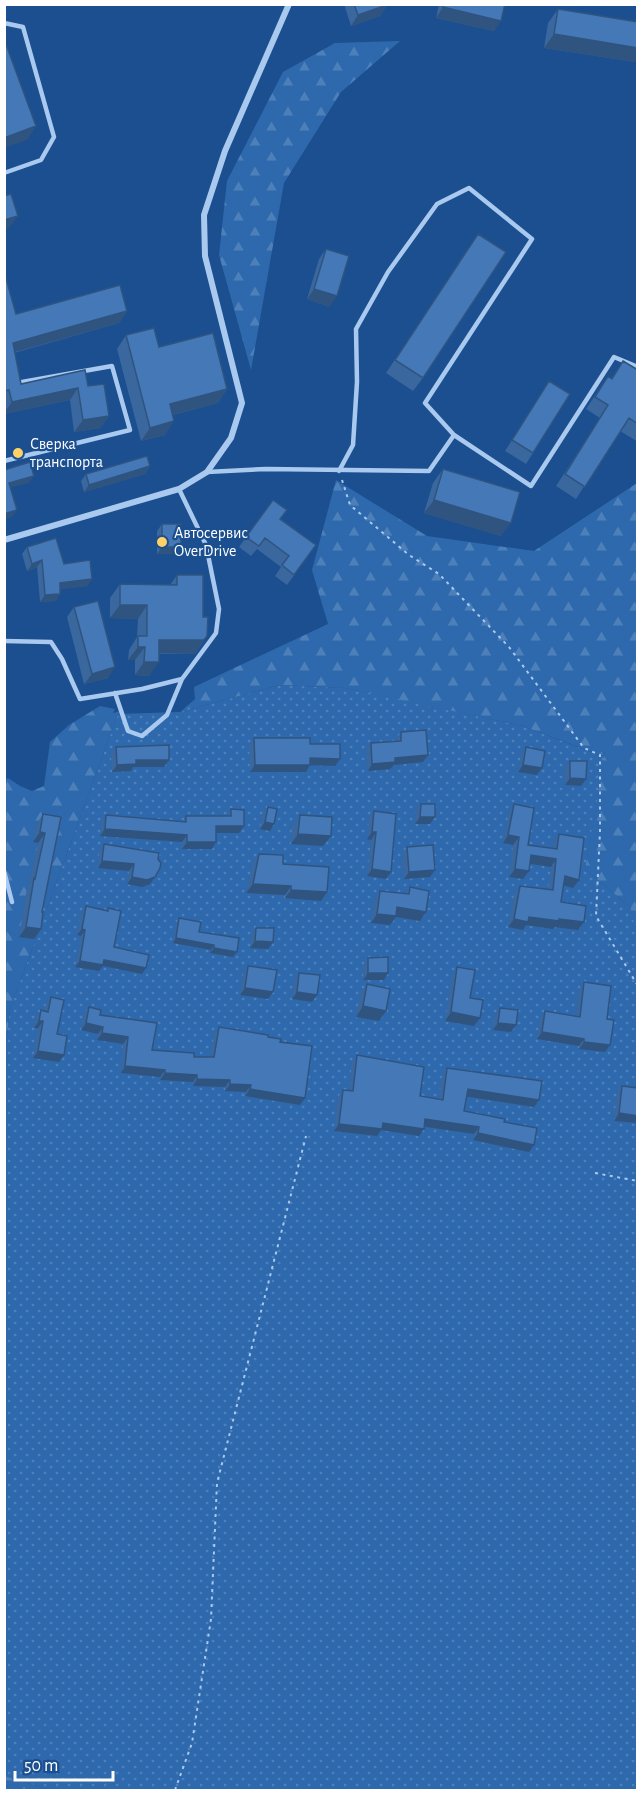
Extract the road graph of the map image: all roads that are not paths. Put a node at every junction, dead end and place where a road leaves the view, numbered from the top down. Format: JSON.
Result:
{"nodes":[{"id":1,"x":289,"y":4,"type":"edge"},
{"id":2,"x":4,"y":23,"type":"edge"},
{"id":3,"x":4,"y":173,"type":"edge"},
{"id":4,"x":638,"y":367,"type":"edge"},
{"id":5,"x":22,"y":382,"type":"edge"},
{"id":6,"x":454,"y":435,"type":"junction"},
{"id":7,"x":4,"y":461,"type":"edge"},
{"id":8,"x":339,"y":471,"type":"junction"},
{"id":9,"x":207,"y":472,"type":"junction"},
{"id":10,"x":179,"y":489,"type":"junction"},
{"id":11,"x":4,"y":540,"type":"edge"},
{"id":12,"x":4,"y":641,"type":"edge"},
{"id":13,"x":182,"y":679,"type":"junction"},
{"id":14,"x":115,"y":693,"type":"junction"},
{"id":15,"x":4,"y":871,"type":"edge"},
{"id":16,"x":12,"y":902,"type":"dead end"}],
"edges":[{"from":1,"to":9,"type":"street"},
{"from":2,"to":3,"type":"lane"},
{"from":4,"to":6,"type":"lane"},
{"from":5,"to":7,"type":"lane"},
{"from":6,"to":8,"type":"lane"},
{"from":6,"to":8,"type":"lane"},
{"from":8,"to":9,"type":"lane"},
{"from":9,"to":10,"type":"street"},
{"from":10,"to":11,"type":"street"},
{"from":10,"to":13,"type":"lane"},
{"from":12,"to":14,"type":"lane"},
{"from":13,"to":14,"type":"lane"},
{"from":13,"to":14,"type":"lane"},
{"from":15,"to":16,"type":"lane"}]}
